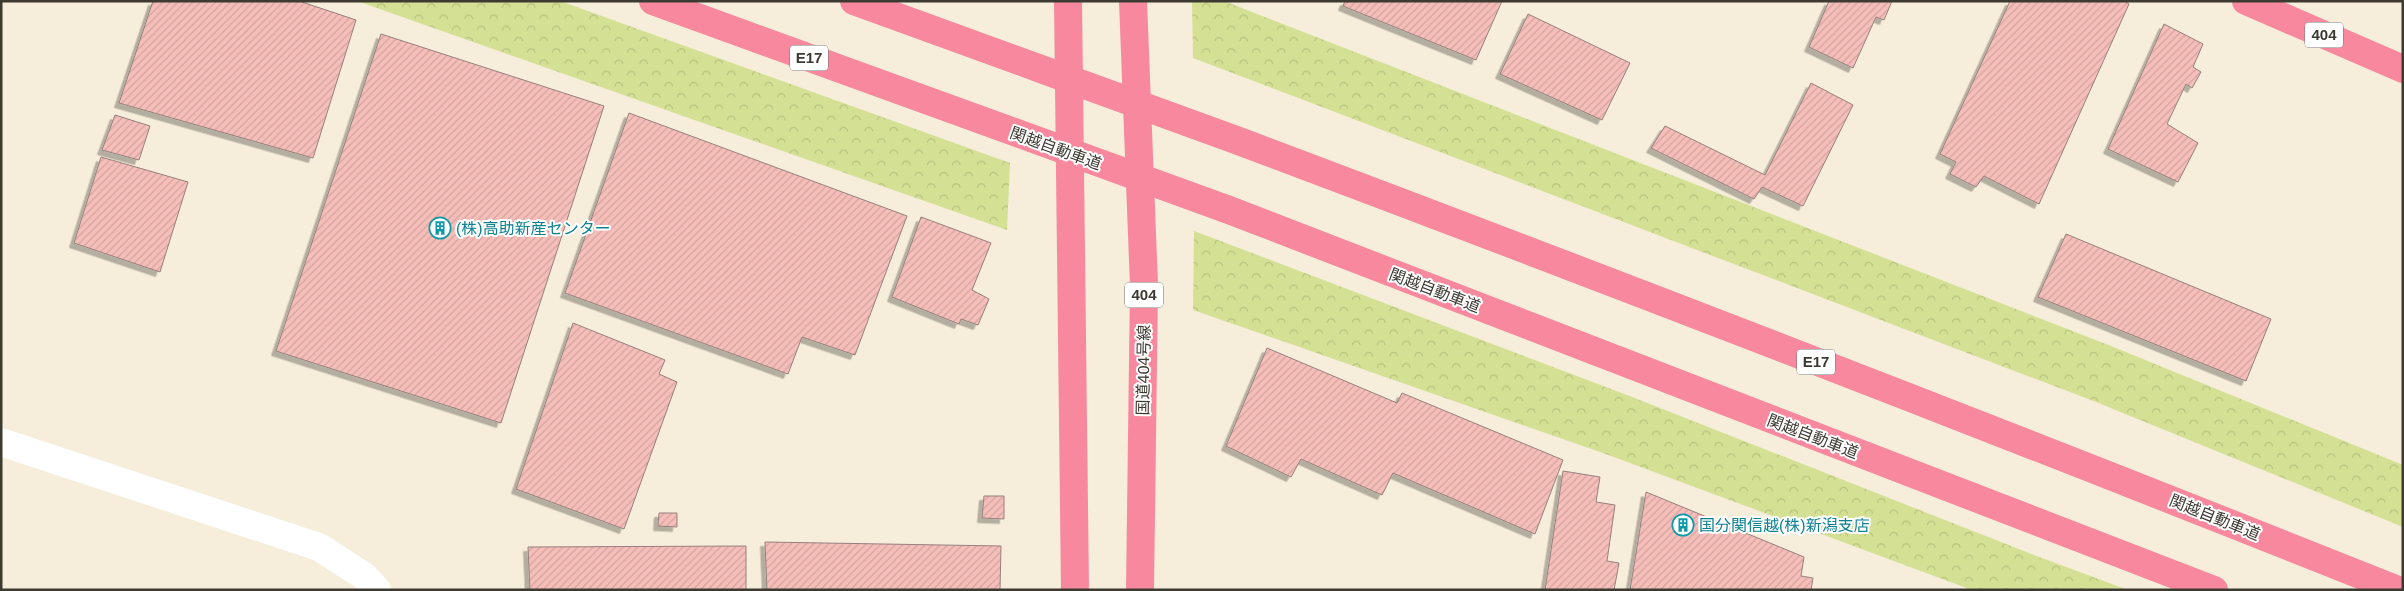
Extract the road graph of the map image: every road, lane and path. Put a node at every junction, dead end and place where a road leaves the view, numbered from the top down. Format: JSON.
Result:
{"nodes":[{"id":1,"x":652,"y":1,"type":"edge"},
{"id":2,"x":854,"y":1,"type":"edge"},
{"id":3,"x":1068,"y":1,"type":"edge"},
{"id":4,"x":1133,"y":1,"type":"edge"},
{"id":5,"x":2246,"y":1,"type":"edge"},
{"id":6,"x":2403,"y":69,"type":"edge"},
{"id":7,"x":1,"y":442,"type":"edge"},
{"id":8,"x":377,"y":590,"type":"edge"},
{"id":9,"x":1075,"y":590,"type":"edge"},
{"id":10,"x":1140,"y":590,"type":"edge"},
{"id":11,"x":2214,"y":590,"type":"edge"},
{"id":12,"x":2398,"y":590,"type":"edge"}],
"edges":[{"from":1,"to":11,"type":"highway","name":"関越自動車道","number":"E17"},
{"from":2,"to":12,"type":"highway","name":"関越自動車道","number":"E17"},
{"from":3,"to":9,"type":"highway"},
{"from":4,"to":10,"type":"highway","name":"国道404号線","number":"404"},
{"from":5,"to":6,"type":"highway","number":"404"},
{"from":7,"to":8,"type":"street"}]}
